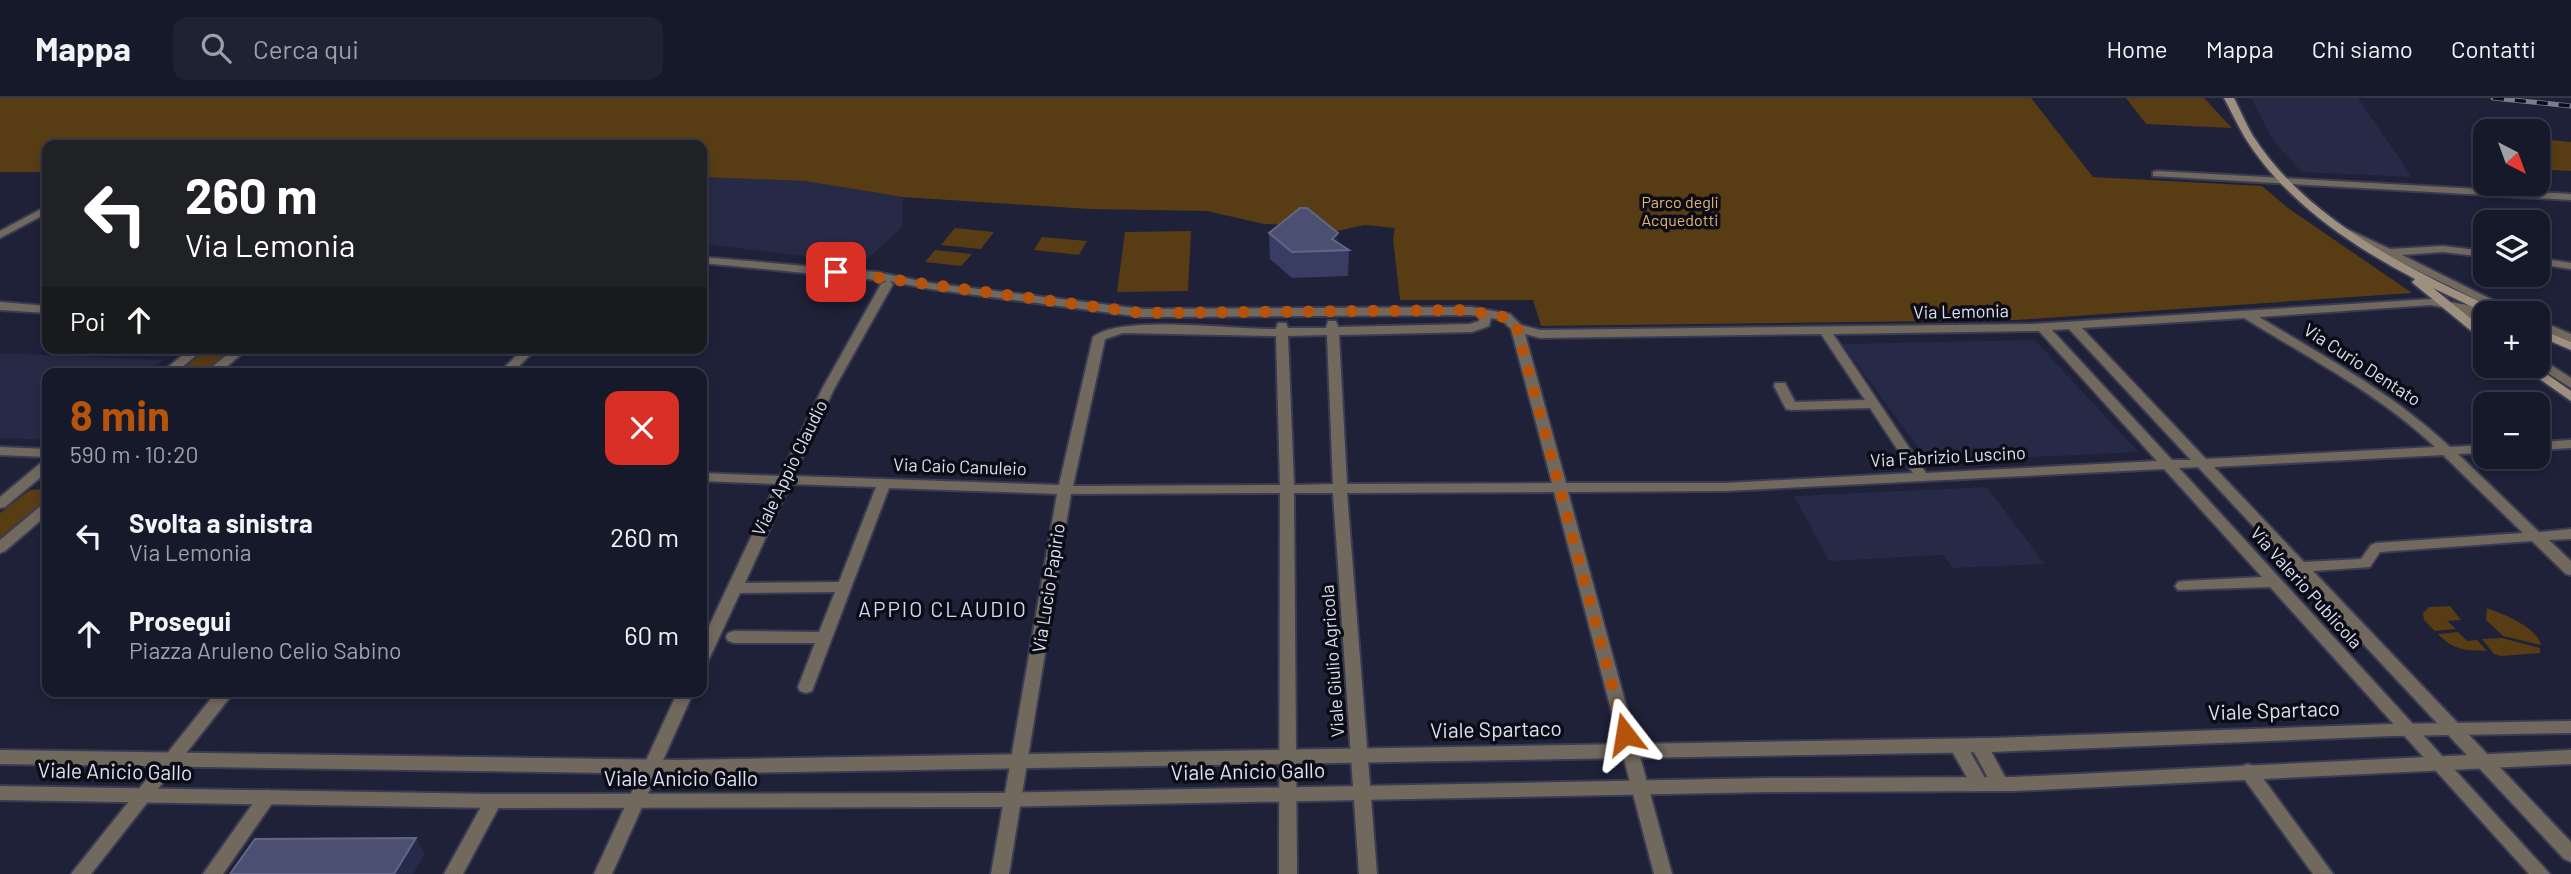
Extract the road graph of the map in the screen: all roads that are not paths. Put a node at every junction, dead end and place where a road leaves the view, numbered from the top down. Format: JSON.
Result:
{"nodes":[{"id":1,"x":2229,"y":98,"type":"edge"},
{"id":2,"x":2157,"y":174,"type":"dead end"},
{"id":3,"x":2284,"y":180,"type":"junction"},
{"id":4,"x":2571,"y":197,"type":"edge"},
{"id":5,"x":42,"y":212,"type":"edge"},
{"id":6,"x":0,"y":235,"type":"edge"},
{"id":7,"x":2473,"y":253,"type":"edge"},
{"id":8,"x":707,"y":254,"type":"edge"},
{"id":9,"x":2390,"y":256,"type":"junction"},
{"id":10,"x":707,"y":260,"type":"edge"},
{"id":11,"x":733,"y":261,"type":"junction"},
{"id":12,"x":2550,"y":263,"type":"edge"},
{"id":13,"x":2571,"y":266,"type":"edge"},
{"id":14,"x":872,"y":278,"type":"junction"},
{"id":15,"x":887,"y":284,"type":"junction"},
{"id":16,"x":930,"y":286,"type":"junction"},
{"id":17,"x":1031,"y":299,"type":"junction"},
{"id":18,"x":2478,"y":301,"type":"edge"},
{"id":19,"x":2443,"y":303,"type":"junction"},
{"id":20,"x":0,"y":306,"type":"edge"},
{"id":21,"x":2473,"y":308,"type":"edge"},
{"id":22,"x":42,"y":310,"type":"edge"},
{"id":23,"x":1282,"y":311,"type":"junction"},
{"id":24,"x":1332,"y":311,"type":"junction"},
{"id":25,"x":1142,"y":313,"type":"junction"},
{"id":26,"x":1485,"y":314,"type":"junction"},
{"id":27,"x":2248,"y":315,"type":"junction"},
{"id":28,"x":2473,"y":318,"type":"edge"},
{"id":29,"x":2073,"y":326,"type":"junction"},
{"id":30,"x":2473,"y":327,"type":"edge"},
{"id":31,"x":1517,"y":328,"type":"junction"},
{"id":32,"x":2043,"y":328,"type":"junction"},
{"id":33,"x":1131,"y":329,"type":"junction"},
{"id":34,"x":2550,"y":329,"type":"edge"},
{"id":35,"x":1332,"y":332,"type":"junction"},
{"id":36,"x":1826,"y":332,"type":"junction"},
{"id":37,"x":1282,"y":333,"type":"junction"},
{"id":38,"x":2550,"y":337,"type":"edge"},
{"id":39,"x":2571,"y":338,"type":"edge"},
{"id":40,"x":2571,"y":346,"type":"edge"},
{"id":41,"x":191,"y":354,"type":"edge"},
{"id":42,"x":235,"y":354,"type":"edge"},
{"id":43,"x":525,"y":354,"type":"edge"},
{"id":44,"x":173,"y":368,"type":"edge"},
{"id":45,"x":217,"y":368,"type":"edge"},
{"id":46,"x":510,"y":368,"type":"edge"},
{"id":47,"x":2550,"y":369,"type":"edge"},
{"id":48,"x":2544,"y":378,"type":"edge"},
{"id":49,"x":2571,"y":384,"type":"edge"},
{"id":50,"x":1780,"y":386,"type":"dead end"},
{"id":51,"x":2571,"y":397,"type":"edge"},
{"id":52,"x":1871,"y":404,"type":"junction"},
{"id":53,"x":2571,"y":444,"type":"edge"},
{"id":54,"x":2550,"y":445,"type":"edge"},
{"id":55,"x":2473,"y":450,"type":"edge"},
{"id":56,"x":0,"y":451,"type":"edge"},
{"id":57,"x":2449,"y":451,"type":"junction"},
{"id":58,"x":42,"y":453,"type":"edge"},
{"id":59,"x":2203,"y":462,"type":"junction"},
{"id":60,"x":2168,"y":464,"type":"junction"},
{"id":61,"x":42,"y":470,"type":"edge"},
{"id":62,"x":707,"y":477,"type":"edge"},
{"id":63,"x":1923,"y":478,"type":"junction"},
{"id":64,"x":783,"y":481,"type":"junction"},
{"id":65,"x":884,"y":484,"type":"junction"},
{"id":66,"x":1560,"y":486,"type":"junction"},
{"id":67,"x":1287,"y":488,"type":"junction"},
{"id":68,"x":1340,"y":488,"type":"junction"},
{"id":69,"x":1066,"y":490,"type":"junction"},
{"id":70,"x":0,"y":504,"type":"edge"},
{"id":71,"x":42,"y":512,"type":"edge"},
{"id":72,"x":2571,"y":534,"type":"edge"},
{"id":73,"x":2536,"y":535,"type":"junction"},
{"id":74,"x":0,"y":548,"type":"edge"},
{"id":75,"x":2301,"y":567,"type":"junction"},
{"id":76,"x":2571,"y":570,"type":"edge"},
{"id":77,"x":2274,"y":582,"type":"junction"},
{"id":78,"x":2183,"y":586,"type":"dead end"},
{"id":79,"x":842,"y":587,"type":"junction"},
{"id":80,"x":734,"y":588,"type":"junction"},
{"id":81,"x":734,"y":637,"type":"dead end"},
{"id":82,"x":825,"y":638,"type":"junction"},
{"id":83,"x":707,"y":646,"type":"edge"},
{"id":84,"x":806,"y":687,"type":"dead end"},
{"id":85,"x":222,"y":697,"type":"edge"},
{"id":86,"x":683,"y":697,"type":"edge"},
{"id":87,"x":2571,"y":727,"type":"edge"},
{"id":88,"x":2409,"y":729,"type":"junction"},
{"id":89,"x":2454,"y":730,"type":"junction"},
{"id":90,"x":1979,"y":745,"type":"junction"},
{"id":91,"x":1958,"y":746,"type":"junction"},
{"id":92,"x":1629,"y":751,"type":"junction"},
{"id":93,"x":1359,"y":755,"type":"junction"},
{"id":94,"x":0,"y":757,"type":"edge"},
{"id":95,"x":1286,"y":757,"type":"junction"},
{"id":96,"x":2571,"y":757,"type":"edge"},
{"id":97,"x":170,"y":760,"type":"junction"},
{"id":98,"x":2482,"y":760,"type":"junction"},
{"id":99,"x":1020,"y":761,"type":"junction"},
{"id":100,"x":2439,"y":762,"type":"junction"},
{"id":101,"x":651,"y":767,"type":"junction"},
{"id":102,"x":2248,"y":771,"type":"junction"},
{"id":103,"x":1999,"y":782,"type":"junction"},
{"id":104,"x":1979,"y":783,"type":"junction"},
{"id":105,"x":1640,"y":789,"type":"junction"},
{"id":106,"x":0,"y":793,"type":"edge"},
{"id":107,"x":1362,"y":793,"type":"junction"},
{"id":108,"x":1287,"y":794,"type":"junction"},
{"id":109,"x":143,"y":795,"type":"junction"},
{"id":110,"x":267,"y":797,"type":"junction"},
{"id":111,"x":1013,"y":800,"type":"junction"},
{"id":112,"x":494,"y":801,"type":"junction"},
{"id":113,"x":636,"y":802,"type":"junction"},
{"id":114,"x":2571,"y":854,"type":"edge"},
{"id":115,"x":80,"y":874,"type":"edge"},
{"id":116,"x":212,"y":874,"type":"edge"},
{"id":117,"x":453,"y":874,"type":"edge"},
{"id":118,"x":603,"y":874,"type":"edge"},
{"id":119,"x":1000,"y":874,"type":"edge"},
{"id":120,"x":1288,"y":874,"type":"edge"},
{"id":121,"x":1368,"y":874,"type":"edge"},
{"id":122,"x":1663,"y":874,"type":"edge"},
{"id":123,"x":2324,"y":874,"type":"edge"},
{"id":124,"x":2541,"y":874,"type":"edge"}],
"edges":[{"from":1,"to":3,"type":"main road"},
{"from":2,"to":3,"type":"street"},
{"from":3,"to":4,"type":"street"},
{"from":3,"to":9,"type":"main road"},
{"from":5,"to":6,"type":"street"},
{"from":7,"to":9,"type":"street"},
{"from":8,"to":11,"type":"street"},
{"from":9,"to":18,"type":"street"},
{"from":9,"to":19,"type":"main road"},
{"from":10,"to":11,"type":"street"},
{"from":11,"to":14,"type":"street"},
{"from":12,"to":13,"type":"street"},
{"from":14,"to":15,"type":"street"},
{"from":14,"to":16,"type":"street"},
{"from":15,"to":16,"type":"street"},
{"from":15,"to":64,"type":"street","name":"Viale Appio Claudio"},
{"from":16,"to":17,"type":"street"},
{"from":17,"to":25,"type":"street"},
{"from":17,"to":33,"type":"street"},
{"from":19,"to":21,"type":"street","name":"Via Lemonia"},
{"from":19,"to":27,"type":"street","name":"Via Lemonia"},
{"from":19,"to":28,"type":"street"},
{"from":19,"to":30,"type":"main road"},
{"from":20,"to":22,"type":"street"},
{"from":23,"to":24,"type":"street","name":"Via Lemonia"},
{"from":23,"to":25,"type":"street","name":"Via Lemonia"},
{"from":23,"to":37,"type":"street"},
{"from":24,"to":26,"type":"street","name":"Via Lemonia"},
{"from":24,"to":35,"type":"street","name":"Viale Giulio Agricola"},
{"from":25,"to":33,"type":"street"},
{"from":26,"to":31,"type":"street","name":"Via Lemonia"},
{"from":26,"to":35,"type":"street"},
{"from":27,"to":29,"type":"street","name":"Via Lemonia"},
{"from":27,"to":57,"type":"street","name":"Via Curio Dentato"},
{"from":29,"to":32,"type":"street","name":"Via Lemonia"},
{"from":29,"to":59,"type":"street","name":"Via Valerio Publicola"},
{"from":31,"to":36,"type":"street","name":"Via Lemonia"},
{"from":31,"to":66,"type":"street"},
{"from":32,"to":36,"type":"street","name":"Via Lemonia"},
{"from":32,"to":60,"type":"street","name":"Via Valerio Publicola"},
{"from":33,"to":37,"type":"street"},
{"from":33,"to":69,"type":"street","name":"Via Lucio Papirio"},
{"from":34,"to":39,"type":"street"},
{"from":35,"to":37,"type":"street"},
{"from":35,"to":68,"type":"street","name":"Viale Giulio Agricola"},
{"from":36,"to":52,"type":"street"},
{"from":37,"to":67,"type":"street"},
{"from":38,"to":40,"type":"main road"},
{"from":41,"to":44,"type":"street"},
{"from":42,"to":45,"type":"street"},
{"from":43,"to":46,"type":"street"},
{"from":47,"to":49,"type":"street"},
{"from":48,"to":51,"type":"main road"},
{"from":50,"to":52,"type":"street"},
{"from":52,"to":63,"type":"street"},
{"from":53,"to":54,"type":"street"},
{"from":55,"to":57,"type":"street","name":"Via Fabrizio Luscino"},
{"from":56,"to":58,"type":"street"},
{"from":57,"to":59,"type":"street","name":"Via Fabrizio Luscino"},
{"from":57,"to":73,"type":"street","name":"Via Curio Dentato"},
{"from":59,"to":60,"type":"street","name":"Via Fabrizio Luscino"},
{"from":59,"to":75,"type":"street","name":"Via Valerio Publicola"},
{"from":60,"to":63,"type":"street","name":"Via Fabrizio Luscino"},
{"from":60,"to":77,"type":"street","name":"Via Valerio Publicola"},
{"from":61,"to":70,"type":"street"},
{"from":62,"to":64,"type":"street","name":"Via Caio Canuleio"},
{"from":63,"to":66,"type":"street","name":"Via Fabrizio Luscino"},
{"from":64,"to":65,"type":"street","name":"Via Caio Canuleio"},
{"from":64,"to":80,"type":"street","name":"Viale Appio Claudio"},
{"from":65,"to":69,"type":"street","name":"Via Caio Canuleio"},
{"from":65,"to":79,"type":"street"},
{"from":66,"to":68,"type":"street","name":"Via Fabrizio Luscino"},
{"from":66,"to":92,"type":"street"},
{"from":67,"to":68,"type":"street","name":"Via Caio Canuleio"},
{"from":67,"to":69,"type":"street","name":"Via Caio Canuleio"},
{"from":67,"to":95,"type":"street"},
{"from":68,"to":93,"type":"street","name":"Viale Giulio Agricola"},
{"from":69,"to":99,"type":"street","name":"Via Lucio Papirio"},
{"from":71,"to":74,"type":"street"},
{"from":72,"to":73,"type":"street"},
{"from":73,"to":75,"type":"street"},
{"from":73,"to":76,"type":"street","name":"Via Curio Dentato"},
{"from":75,"to":89,"type":"street","name":"Via Valerio Publicola"},
{"from":77,"to":78,"type":"street"},
{"from":77,"to":88,"type":"street","name":"Via Valerio Publicola"},
{"from":79,"to":80,"type":"street"},
{"from":79,"to":82,"type":"street"},
{"from":80,"to":83,"type":"street","name":"Viale Appio Claudio"},
{"from":81,"to":82,"type":"street"},
{"from":82,"to":84,"type":"street"},
{"from":85,"to":97,"type":"street"},
{"from":86,"to":101,"type":"street"},
{"from":87,"to":89,"type":"street","name":"Viale Spartaco"},
{"from":88,"to":89,"type":"street","name":"Viale Spartaco"},
{"from":88,"to":90,"type":"street","name":"Viale Spartaco"},
{"from":88,"to":100,"type":"street","name":"Via Valerio Publicola"},
{"from":89,"to":98,"type":"street","name":"Via Valerio Publicola"},
{"from":90,"to":91,"type":"street","name":"Viale Spartaco"},
{"from":90,"to":103,"type":"street"},
{"from":91,"to":92,"type":"street","name":"Viale Spartaco"},
{"from":91,"to":104,"type":"street"},
{"from":92,"to":93,"type":"street","name":"Viale Spartaco"},
{"from":92,"to":105,"type":"street"},
{"from":93,"to":95,"type":"street","name":"Viale Spartaco"},
{"from":93,"to":107,"type":"street","name":"Viale Giulio Agricola"},
{"from":94,"to":97,"type":"street","name":"Viale Anicio Gallo"},
{"from":95,"to":99,"type":"street","name":"Viale Anicio Gallo"},
{"from":95,"to":108,"type":"street"},
{"from":96,"to":98,"type":"street"},
{"from":97,"to":101,"type":"street","name":"Viale Anicio Gallo"},
{"from":97,"to":109,"type":"street"},
{"from":98,"to":100,"type":"street"},
{"from":98,"to":114,"type":"street","name":"Via Valerio Publicola"},
{"from":99,"to":101,"type":"street","name":"Viale Anicio Gallo"},
{"from":99,"to":111,"type":"street","name":"Via Lucio Papirio"},
{"from":100,"to":102,"type":"street"},
{"from":100,"to":124,"type":"street","name":"Via Valerio Publicola"},
{"from":101,"to":113,"type":"street"},
{"from":102,"to":103,"type":"street"},
{"from":102,"to":123,"type":"street"},
{"from":103,"to":104,"type":"street"},
{"from":104,"to":105,"type":"street"},
{"from":105,"to":107,"type":"street"},
{"from":105,"to":122,"type":"street"},
{"from":106,"to":109,"type":"street","name":"Viale Anicio Gallo"},
{"from":107,"to":108,"type":"street","name":"Viale Anicio Gallo"},
{"from":107,"to":121,"type":"street","name":"Viale Giulio Agricola"},
{"from":108,"to":111,"type":"street","name":"Viale Anicio Gallo"},
{"from":108,"to":120,"type":"street"},
{"from":109,"to":110,"type":"street","name":"Viale Anicio Gallo"},
{"from":109,"to":115,"type":"street"},
{"from":110,"to":112,"type":"street","name":"Viale Anicio Gallo"},
{"from":110,"to":116,"type":"street"},
{"from":111,"to":113,"type":"street","name":"Viale Anicio Gallo"},
{"from":111,"to":119,"type":"street","name":"Via Lucio Papirio"},
{"from":112,"to":113,"type":"street","name":"Viale Anicio Gallo"},
{"from":112,"to":117,"type":"street"},
{"from":113,"to":118,"type":"street"}]}
